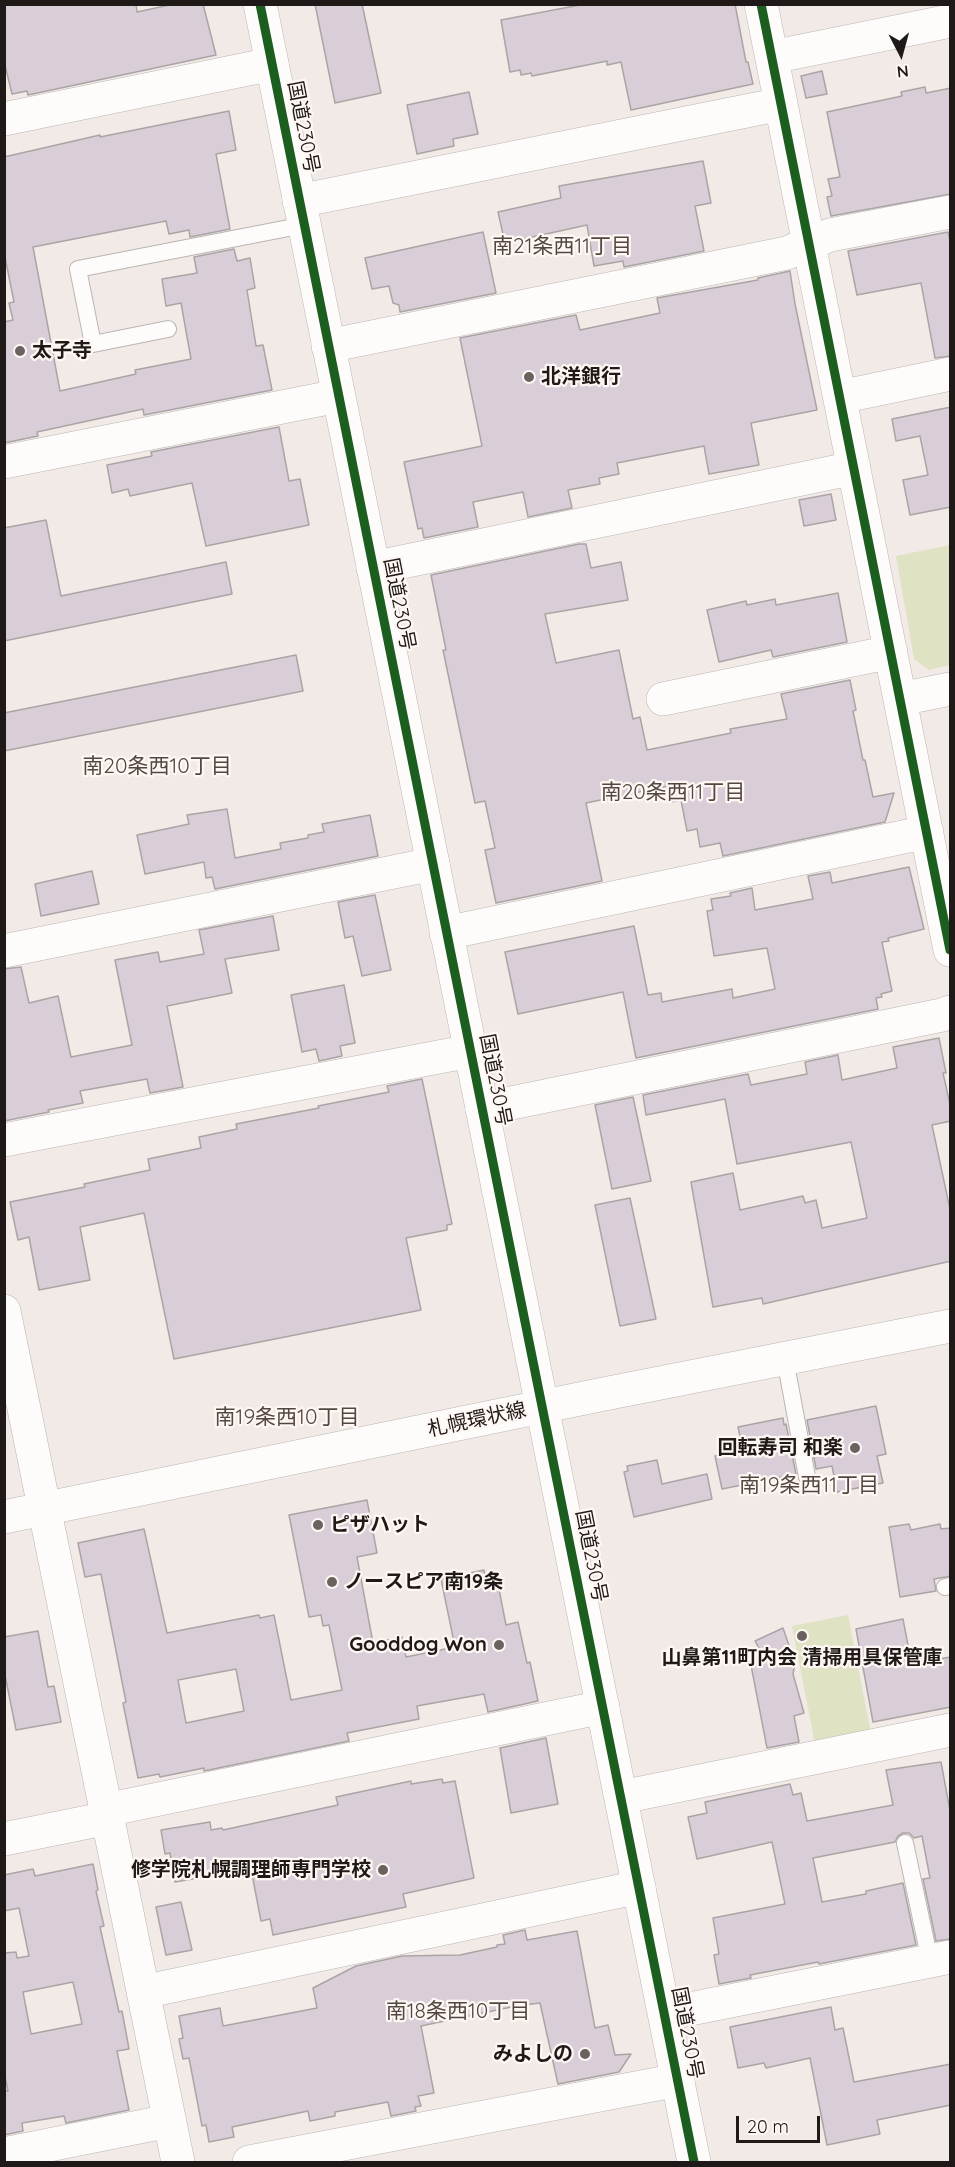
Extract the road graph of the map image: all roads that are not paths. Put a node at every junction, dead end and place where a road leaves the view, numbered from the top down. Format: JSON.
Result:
{"nodes":[{"id":1,"x":260,"y":4,"type":"edge"},
{"id":2,"x":761,"y":4,"type":"edge"},
{"id":3,"x":951,"y":21,"type":"edge"},
{"id":4,"x":772,"y":57,"type":"junction"},
{"id":5,"x":272,"y":64,"type":"junction"},
{"id":6,"x":781,"y":105,"type":"junction"},
{"id":7,"x":4,"y":119,"type":"edge"},
{"id":8,"x":951,"y":212,"type":"edge"},
{"id":9,"x":302,"y":213,"type":"junction"},
{"id":10,"x":809,"y":245,"type":"junction"},
{"id":11,"x":168,"y":329,"type":"dead end"},
{"id":12,"x":328,"y":346,"type":"junction"},
{"id":13,"x":951,"y":374,"type":"edge"},
{"id":14,"x":338,"y":396,"type":"junction"},
{"id":15,"x":840,"y":397,"type":"junction"},
{"id":16,"x":4,"y":462,"type":"edge"},
{"id":17,"x":854,"y":468,"type":"junction"},
{"id":18,"x":373,"y":568,"type":"junction"},
{"id":19,"x":891,"y":652,"type":"junction"},
{"id":20,"x":951,"y":689,"type":"edge"},
{"id":21,"x":663,"y":699,"type":"dead end"},
{"id":22,"x":900,"y":699,"type":"junction"},
{"id":23,"x":927,"y":832,"type":"junction"},
{"id":24,"x":942,"y":862,"type":"edge"},
{"id":25,"x":433,"y":864,"type":"junction"},
{"id":26,"x":446,"y":933,"type":"junction"},
{"id":27,"x":951,"y":950,"type":"edge"},
{"id":28,"x":4,"y":951,"type":"edge"},
{"id":29,"x":951,"y":1012,"type":"edge"},
{"id":30,"x":470,"y":1051,"type":"junction"},
{"id":31,"x":482,"y":1109,"type":"junction"},
{"id":32,"x":4,"y":1140,"type":"edge"},
{"id":33,"x":4,"y":1311,"type":"edge"},
{"id":34,"x":951,"y":1326,"type":"edge"},
{"id":35,"x":785,"y":1359,"type":"junction"},
{"id":36,"x":543,"y":1407,"type":"junction"},
{"id":37,"x":807,"y":1477,"type":"dead end"},
{"id":38,"x":45,"y":1509,"type":"junction"},
{"id":39,"x":4,"y":1517,"type":"edge"},
{"id":40,"x":603,"y":1707,"type":"junction"},
{"id":41,"x":951,"y":1730,"type":"edge"},
{"id":42,"x":622,"y":1797,"type":"junction"},
{"id":43,"x":107,"y":1814,"type":"junction"},
{"id":44,"x":4,"y":1839,"type":"edge"},
{"id":45,"x":905,"y":1843,"type":"dead end"},
{"id":46,"x":639,"y":1887,"type":"junction"},
{"id":47,"x":940,"y":1959,"type":"edge"},
{"id":48,"x":143,"y":1992,"type":"junction"},
{"id":49,"x":665,"y":2014,"type":"junction"},
{"id":50,"x":678,"y":2080,"type":"junction"},
{"id":51,"x":169,"y":2121,"type":"junction"},
{"id":52,"x":4,"y":2154,"type":"edge"},
{"id":53,"x":178,"y":2163,"type":"edge"},
{"id":54,"x":249,"y":2163,"type":"edge"},
{"id":55,"x":694,"y":2163,"type":"edge"}],
"edges":[{"from":1,"to":5,"type":"main road","name":"国道230号"},
{"from":2,"to":4,"type":"main road"},
{"from":3,"to":4,"type":"main road"},
{"from":4,"to":6,"type":"main road"},
{"from":5,"to":7,"type":"main road"},
{"from":5,"to":9,"type":"main road","name":"国道230号"},
{"from":6,"to":9,"type":"main road"},
{"from":6,"to":10,"type":"main road"},
{"from":8,"to":10,"type":"main road"},
{"from":9,"to":11,"type":"lane"},
{"from":9,"to":12,"type":"main road","name":"国道230号"},
{"from":10,"to":12,"type":"main road"},
{"from":10,"to":15,"type":"main road"},
{"from":12,"to":14,"type":"main road","name":"国道230号"},
{"from":13,"to":15,"type":"main road"},
{"from":14,"to":16,"type":"main road"},
{"from":14,"to":18,"type":"main road","name":"国道230号"},
{"from":15,"to":17,"type":"main road"},
{"from":17,"to":18,"type":"main road"},
{"from":17,"to":19,"type":"main road"},
{"from":18,"to":25,"type":"main road","name":"国道230号"},
{"from":19,"to":21,"type":"main road"},
{"from":19,"to":22,"type":"main road"},
{"from":20,"to":22,"type":"main road"},
{"from":22,"to":23,"type":"main road"},
{"from":23,"to":24,"type":"main road"},
{"from":23,"to":26,"type":"main road"},
{"from":24,"to":27,"type":"main road"},
{"from":25,"to":26,"type":"main road","name":"国道230号"},
{"from":25,"to":28,"type":"main road"},
{"from":26,"to":30,"type":"main road","name":"国道230号"},
{"from":29,"to":31,"type":"main road"},
{"from":30,"to":31,"type":"main road","name":"国道230号"},
{"from":30,"to":32,"type":"main road"},
{"from":31,"to":36,"type":"main road","name":"国道230号"},
{"from":33,"to":38,"type":"main road"},
{"from":34,"to":35,"type":"main road","name":"札幌環状線"},
{"from":35,"to":36,"type":"main road","name":"札幌環状線"},
{"from":35,"to":37,"type":"lane"},
{"from":36,"to":38,"type":"main road","name":"札幌環状線"},
{"from":36,"to":40,"type":"main road","name":"国道230号"},
{"from":38,"to":39,"type":"main road","name":"札幌環状線"},
{"from":38,"to":43,"type":"main road"},
{"from":40,"to":42,"type":"main road","name":"国道230号"},
{"from":40,"to":43,"type":"main road"},
{"from":41,"to":42,"type":"main road"},
{"from":42,"to":46,"type":"main road","name":"国道230号"},
{"from":43,"to":44,"type":"main road"},
{"from":43,"to":48,"type":"main road"},
{"from":45,"to":47,"type":"lane"},
{"from":46,"to":48,"type":"main road"},
{"from":46,"to":49,"type":"main road","name":"国道230号"},
{"from":47,"to":49,"type":"main road"},
{"from":48,"to":51,"type":"main road"},
{"from":49,"to":50,"type":"main road","name":"国道230号"},
{"from":50,"to":54,"type":"main road"},
{"from":50,"to":55,"type":"main road","name":"国道230号"},
{"from":51,"to":52,"type":"main road"},
{"from":51,"to":53,"type":"main road"}]}
